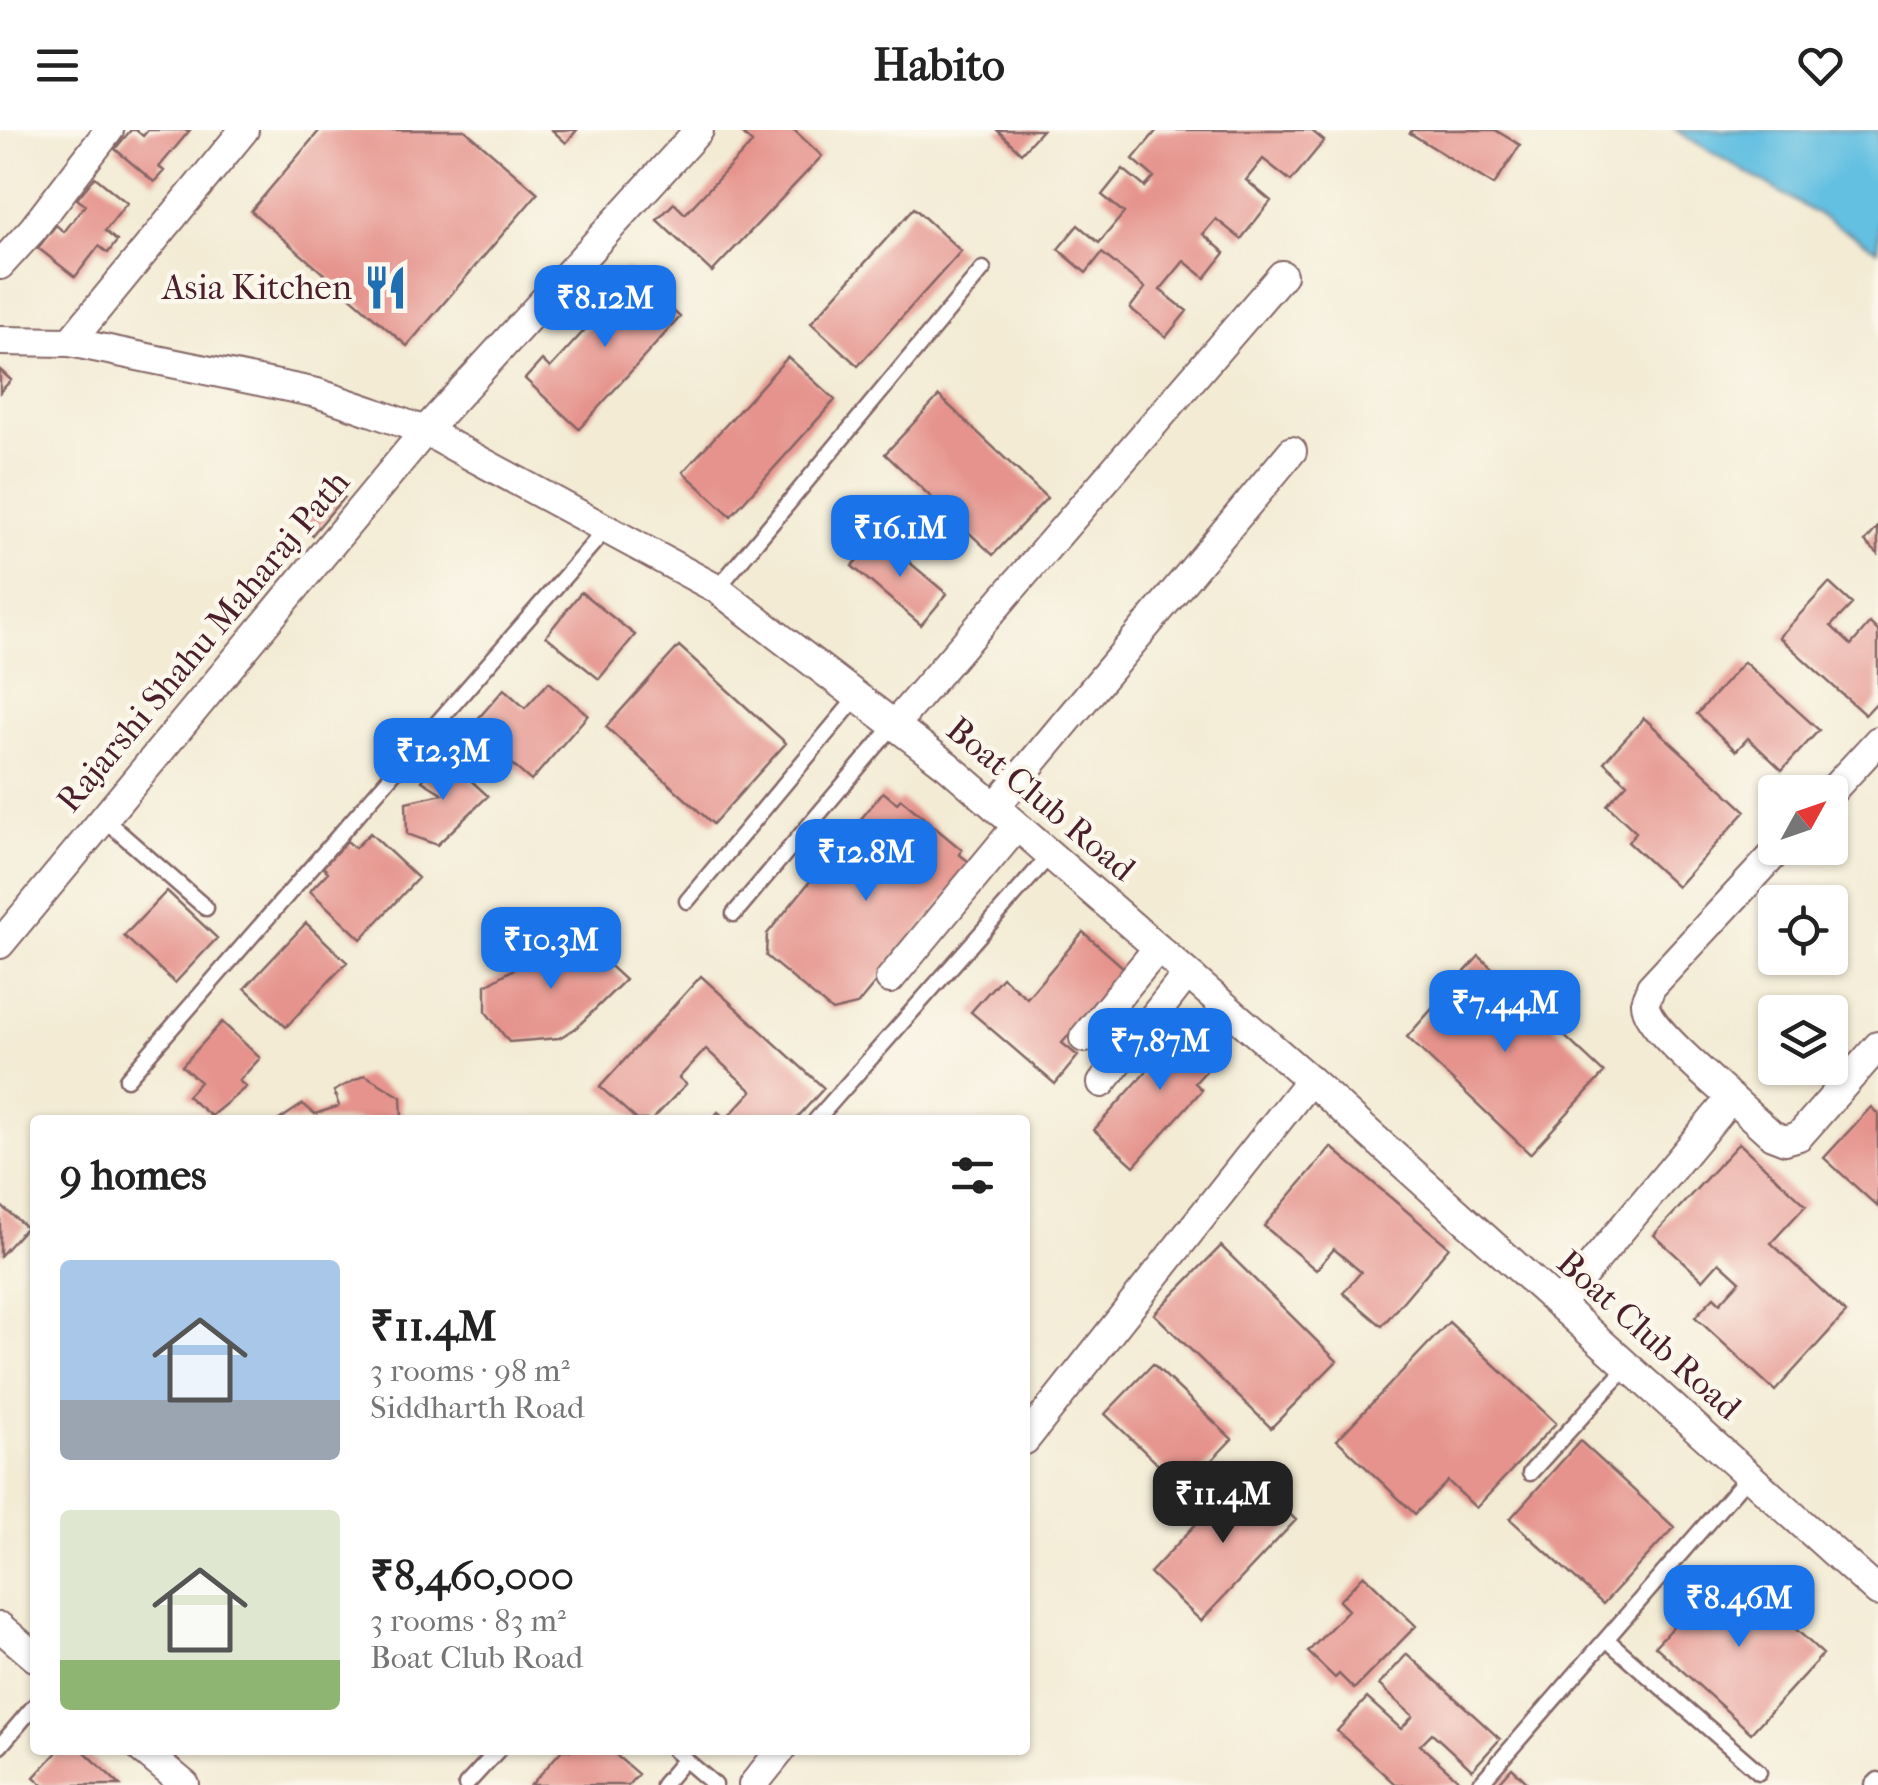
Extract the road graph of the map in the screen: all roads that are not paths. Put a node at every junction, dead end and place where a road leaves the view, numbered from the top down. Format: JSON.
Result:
{"nodes":[{"id":1,"x":110,"y":130,"type":"edge"},
{"id":2,"x":244,"y":130,"type":"edge"},
{"id":3,"x":700,"y":130,"type":"edge"},
{"id":4,"x":0,"y":265,"type":"edge"},
{"id":5,"x":983,"y":269,"type":"dead end"},
{"id":6,"x":1282,"y":275,"type":"dead end"},
{"id":7,"x":0,"y":341,"type":"edge"},
{"id":8,"x":70,"y":342,"type":"junction"},
{"id":9,"x":425,"y":431,"type":"junction"},
{"id":10,"x":1292,"y":450,"type":"dead end"},
{"id":11,"x":606,"y":529,"type":"junction"},
{"id":12,"x":718,"y":589,"type":"junction"},
{"id":13,"x":858,"y":696,"type":"junction"},
{"id":14,"x":894,"y":725,"type":"junction"},
{"id":15,"x":1878,"y":741,"type":"edge"},
{"id":16,"x":1847,"y":775,"type":"edge"},
{"id":17,"x":995,"y":806,"type":"junction"},
{"id":18,"x":104,"y":820,"type":"junction"},
{"id":19,"x":1017,"y":826,"type":"junction"},
{"id":20,"x":1050,"y":855,"type":"junction"},
{"id":21,"x":1764,"y":865,"type":"edge"},
{"id":22,"x":686,"y":901,"type":"dead end"},
{"id":23,"x":206,"y":908,"type":"dead end"},
{"id":24,"x":734,"y":914,"type":"dead end"},
{"id":25,"x":0,"y":944,"type":"edge"},
{"id":26,"x":1158,"y":948,"type":"junction"},
{"id":27,"x":1188,"y":974,"type":"junction"},
{"id":28,"x":890,"y":980,"type":"dead end"},
{"id":29,"x":1084,"y":1038,"type":"dead end"},
{"id":30,"x":1878,"y":1046,"type":"edge"},
{"id":31,"x":127,"y":1080,"type":"dead end"},
{"id":32,"x":1310,"y":1080,"type":"junction"},
{"id":33,"x":1102,"y":1082,"type":"dead end"},
{"id":34,"x":1730,"y":1098,"type":"junction"},
{"id":35,"x":820,"y":1115,"type":"edge"},
{"id":36,"x":1559,"y":1304,"type":"junction"},
{"id":37,"x":1628,"y":1366,"type":"junction"},
{"id":38,"x":1030,"y":1434,"type":"edge"},
{"id":39,"x":1530,"y":1473,"type":"dead end"},
{"id":40,"x":1749,"y":1475,"type":"junction"},
{"id":41,"x":1878,"y":1592,"type":"edge"},
{"id":42,"x":0,"y":1627,"type":"edge"},
{"id":43,"x":1606,"y":1640,"type":"junction"},
{"id":44,"x":30,"y":1653,"type":"edge"},
{"id":45,"x":30,"y":1711,"type":"edge"},
{"id":46,"x":0,"y":1746,"type":"edge"},
{"id":47,"x":150,"y":1755,"type":"edge"},
{"id":48,"x":493,"y":1755,"type":"edge"},
{"id":49,"x":680,"y":1755,"type":"edge"},
{"id":50,"x":777,"y":1755,"type":"edge"},
{"id":51,"x":1759,"y":1772,"type":"dead end"},
{"id":52,"x":185,"y":1785,"type":"edge"},
{"id":53,"x":466,"y":1785,"type":"edge"},
{"id":54,"x":663,"y":1785,"type":"edge"},
{"id":55,"x":715,"y":1785,"type":"edge"},
{"id":56,"x":753,"y":1785,"type":"edge"},
{"id":57,"x":1479,"y":1785,"type":"edge"}],
"edges":[{"from":1,"to":4,"type":"street"},
{"from":2,"to":8,"type":"street"},
{"from":3,"to":9,"type":"street","name":"Rajarshi Shahu Maharaj Path"},
{"from":5,"to":12,"type":"lane"},
{"from":6,"to":14,"type":"street"},
{"from":7,"to":8,"type":"street","name":"Boat Club Road"},
{"from":8,"to":9,"type":"street","name":"Boat Club Road"},
{"from":9,"to":11,"type":"street","name":"Boat Club Road"},
{"from":9,"to":18,"type":"street","name":"Rajarshi Shahu Maharaj Path"},
{"from":10,"to":17,"type":"street"},
{"from":11,"to":12,"type":"street","name":"Boat Club Road"},
{"from":11,"to":31,"type":"lane"},
{"from":12,"to":13,"type":"street","name":"Boat Club Road"},
{"from":13,"to":14,"type":"street","name":"Boat Club Road"},
{"from":13,"to":22,"type":"lane"},
{"from":14,"to":17,"type":"street","name":"Boat Club Road"},
{"from":14,"to":24,"type":"lane"},
{"from":15,"to":16,"type":"street"},
{"from":17,"to":19,"type":"street","name":"Boat Club Road"},
{"from":18,"to":23,"type":"lane"},
{"from":18,"to":25,"type":"street","name":"Rajarshi Shahu Maharaj Path"},
{"from":19,"to":20,"type":"street","name":"Boat Club Road"},
{"from":19,"to":28,"type":"street"},
{"from":20,"to":26,"type":"street","name":"Boat Club Road"},
{"from":20,"to":35,"type":"lane"},
{"from":21,"to":34,"type":"street"},
{"from":26,"to":27,"type":"street","name":"Boat Club Road"},
{"from":26,"to":29,"type":"street"},
{"from":27,"to":32,"type":"street","name":"Boat Club Road"},
{"from":27,"to":33,"type":"street"},
{"from":30,"to":34,"type":"street"},
{"from":32,"to":36,"type":"street","name":"Boat Club Road"},
{"from":32,"to":38,"type":"street"},
{"from":34,"to":36,"type":"street"},
{"from":36,"to":37,"type":"street","name":"Boat Club Road"},
{"from":37,"to":39,"type":"lane"},
{"from":37,"to":40,"type":"street","name":"Boat Club Road"},
{"from":40,"to":41,"type":"street","name":"Boat Club Road"},
{"from":40,"to":43,"type":"lane"},
{"from":42,"to":44,"type":"street"},
{"from":43,"to":51,"type":"lane"},
{"from":43,"to":57,"type":"lane"},
{"from":45,"to":46,"type":"lane"},
{"from":47,"to":52,"type":"street"},
{"from":48,"to":53,"type":"lane"},
{"from":49,"to":54,"type":"lane"},
{"from":49,"to":55,"type":"lane"},
{"from":50,"to":56,"type":"street"}]}
